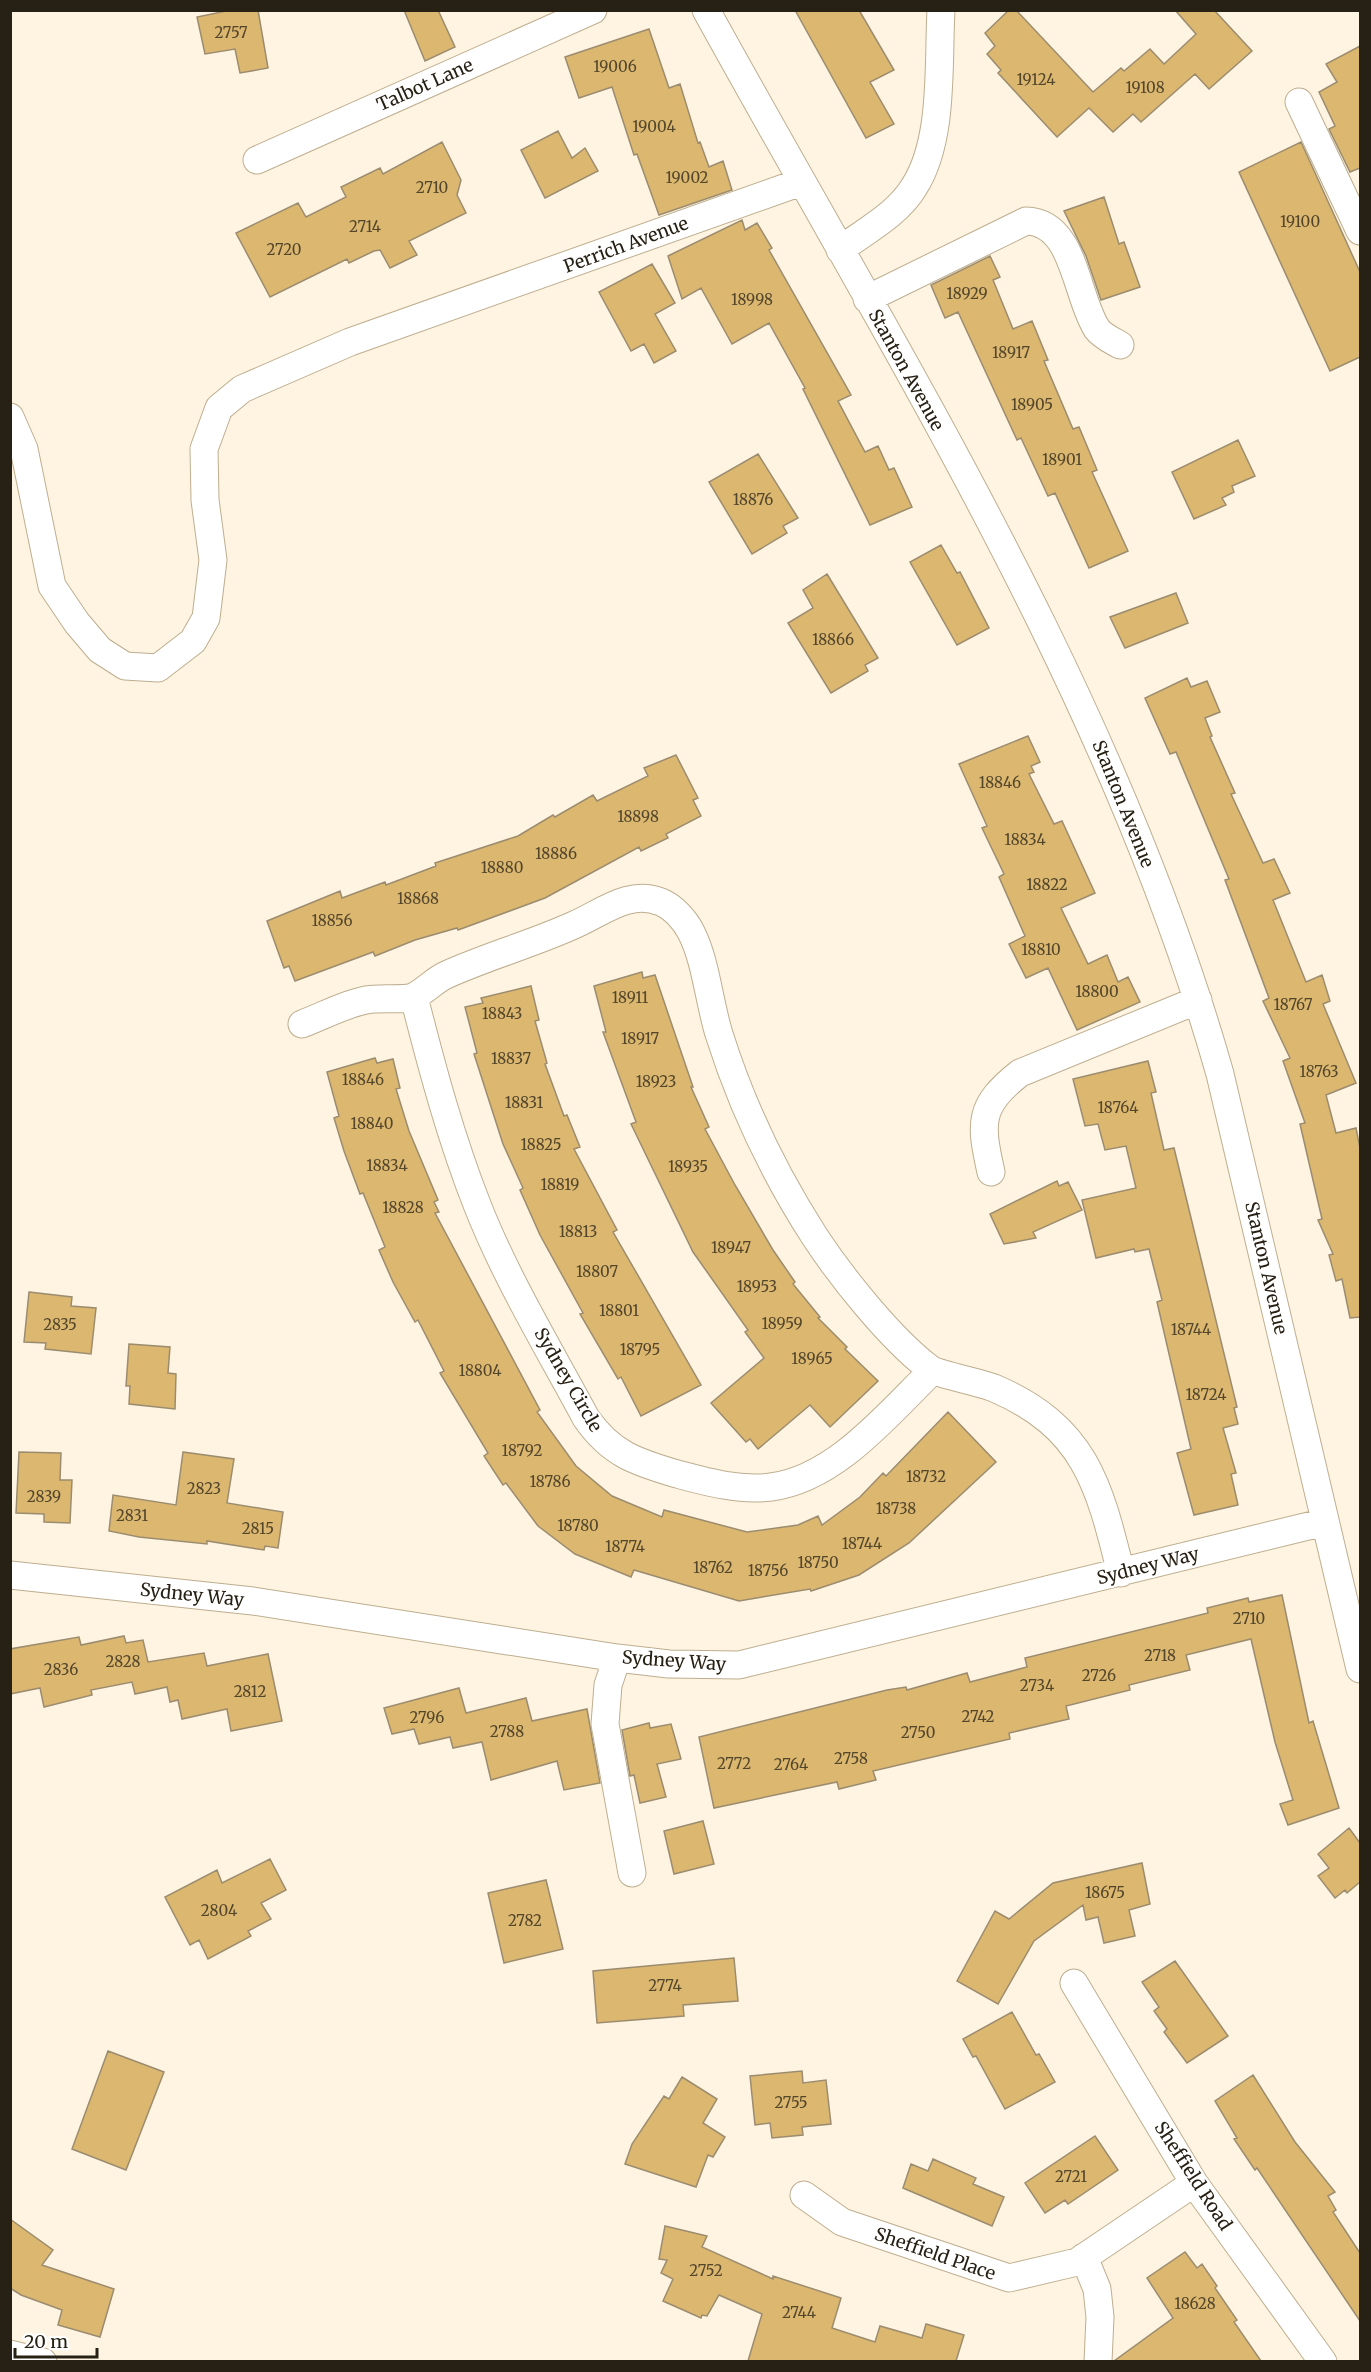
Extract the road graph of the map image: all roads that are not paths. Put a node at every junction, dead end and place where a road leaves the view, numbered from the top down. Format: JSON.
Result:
{"nodes":[{"id":1,"x":593,"y":10,"type":"edge"},
{"id":2,"x":706,"y":10,"type":"edge"},
{"id":3,"x":940,"y":10,"type":"edge"},
{"id":4,"x":1299,"y":102,"type":"dead end"},
{"id":5,"x":257,"y":160,"type":"dead end"},
{"id":6,"x":801,"y":182,"type":"junction"},
{"id":7,"x":1360,"y":231,"type":"edge"},
{"id":8,"x":840,"y":250,"type":"junction"},
{"id":9,"x":867,"y":299,"type":"junction"},
{"id":10,"x":1120,"y":345,"type":"dead end"},
{"id":11,"x":10,"y":417,"type":"edge"},
{"id":12,"x":414,"y":997,"type":"junction"},
{"id":13,"x":1198,"y":1000,"type":"junction"},
{"id":14,"x":302,"y":1024,"type":"dead end"},
{"id":15,"x":991,"y":1172,"type":"dead end"},
{"id":16,"x":932,"y":1371,"type":"junction"},
{"id":17,"x":1325,"y":1522,"type":"junction"},
{"id":18,"x":1121,"y":1573,"type":"junction"},
{"id":19,"x":10,"y":1575,"type":"edge"},
{"id":20,"x":617,"y":1658,"type":"junction"},
{"id":21,"x":1360,"y":1669,"type":"edge"},
{"id":22,"x":632,"y":1874,"type":"dead end"},
{"id":23,"x":1074,"y":1983,"type":"dead end"},
{"id":24,"x":1194,"y":2183,"type":"junction"},
{"id":25,"x":804,"y":2195,"type":"dead end"},
{"id":26,"x":1084,"y":2257,"type":"junction"},
{"id":27,"x":10,"y":2354,"type":"edge"},
{"id":28,"x":43,"y":2361,"type":"edge"},
{"id":29,"x":1098,"y":2361,"type":"edge"},
{"id":30,"x":1323,"y":2361,"type":"edge"}],
"edges":[{"from":1,"to":5,"type":"street","name":"Talbot Lane"},
{"from":2,"to":6,"type":"street","name":"Stanton Avenue"},
{"from":3,"to":8,"type":"street"},
{"from":4,"to":7,"type":"street"},
{"from":6,"to":8,"type":"street","name":"Stanton Avenue"},
{"from":6,"to":11,"type":"street","name":"Perrich Avenue"},
{"from":8,"to":9,"type":"street","name":"Stanton Avenue"},
{"from":9,"to":10,"type":"street"},
{"from":9,"to":13,"type":"street","name":"Stanton Avenue"},
{"from":12,"to":14,"type":"street"},
{"from":12,"to":16,"type":"street"},
{"from":12,"to":16,"type":"street","name":"Sydney Circle"},
{"from":13,"to":15,"type":"street"},
{"from":13,"to":17,"type":"street","name":"Stanton Avenue"},
{"from":16,"to":18,"type":"street"},
{"from":17,"to":18,"type":"street","name":"Sydney Way"},
{"from":17,"to":21,"type":"street","name":"Stanton Avenue"},
{"from":18,"to":20,"type":"street","name":"Sydney Way"},
{"from":19,"to":20,"type":"street","name":"Sydney Way"},
{"from":20,"to":22,"type":"street"},
{"from":23,"to":24,"type":"street","name":"Sheffield Road"},
{"from":24,"to":26,"type":"street","name":"Sheffield Place"},
{"from":24,"to":30,"type":"street","name":"Sheffield Road"},
{"from":25,"to":26,"type":"street","name":"Sheffield Place"},
{"from":26,"to":29,"type":"street"},
{"from":27,"to":28,"type":"street"}]}
